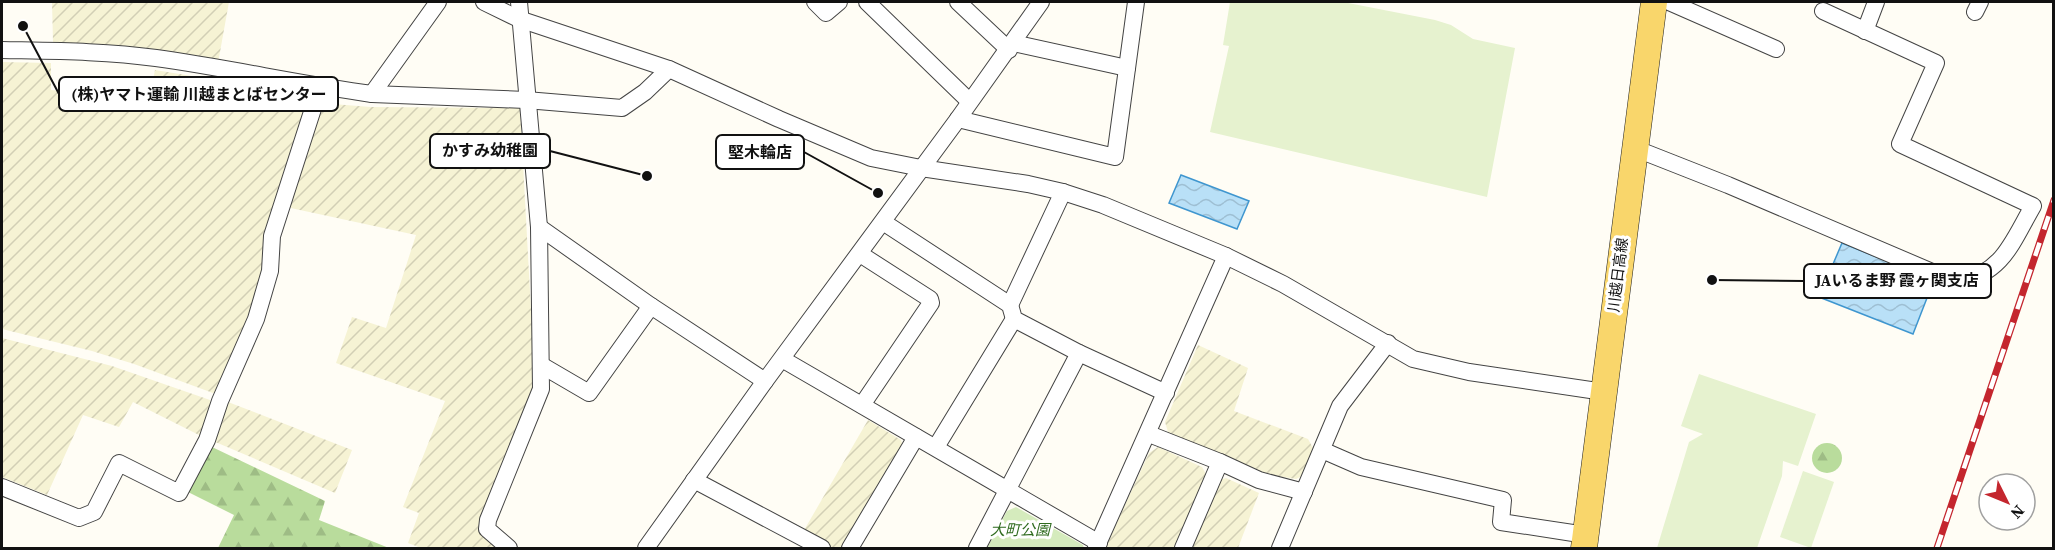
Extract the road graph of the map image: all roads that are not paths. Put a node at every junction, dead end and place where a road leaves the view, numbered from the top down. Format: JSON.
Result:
{"nodes":[{"id":1,"x":438,"y":2,"type":"edge"},
{"id":2,"x":484,"y":2,"type":"edge"},
{"id":3,"x":519,"y":2,"type":"edge"},
{"id":4,"x":815,"y":2,"type":"edge"},
{"id":5,"x":839,"y":2,"type":"edge"},
{"id":6,"x":867,"y":2,"type":"edge"},
{"id":7,"x":958,"y":2,"type":"edge"},
{"id":8,"x":1041,"y":2,"type":"edge"},
{"id":9,"x":1136,"y":2,"type":"edge"},
{"id":10,"x":1654,"y":2,"type":"edge"},
{"id":11,"x":1669,"y":2,"type":"edge"},
{"id":12,"x":1876,"y":2,"type":"edge"},
{"id":13,"x":1823,"y":11,"type":"dead end"},
{"id":14,"x":519,"y":19,"type":"junction"},
{"id":15,"x":1865,"y":31,"type":"junction"},
{"id":16,"x":1011,"y":46,"type":"junction"},
{"id":17,"x":1776,"y":49,"type":"dead end"},
{"id":18,"x":2,"y":51,"type":"edge"},
{"id":19,"x":669,"y":69,"type":"junction"},
{"id":20,"x":1127,"y":69,"type":"junction"},
{"id":21,"x":320,"y":87,"type":"junction"},
{"id":22,"x":372,"y":94,"type":"junction"},
{"id":23,"x":526,"y":100,"type":"junction"},
{"id":24,"x":969,"y":101,"type":"junction"},
{"id":25,"x":958,"y":119,"type":"junction"},
{"id":26,"x":1634,"y":148,"type":"junction"},
{"id":27,"x":921,"y":168,"type":"junction"},
{"id":28,"x":1063,"y":192,"type":"junction"},
{"id":29,"x":883,"y":222,"type":"junction"},
{"id":30,"x":538,"y":227,"type":"junction"},
{"id":31,"x":860,"y":254,"type":"junction"},
{"id":32,"x":1226,"y":256,"type":"junction"},
{"id":33,"x":651,"y":306,"type":"junction"},
{"id":34,"x":1012,"y":312,"type":"junction"},
{"id":35,"x":1388,"y":344,"type":"junction"},
{"id":36,"x":1079,"y":353,"type":"junction"},
{"id":37,"x":782,"y":359,"type":"junction"},
{"id":38,"x":541,"y":364,"type":"junction"},
{"id":39,"x":765,"y":381,"type":"junction"},
{"id":40,"x":1604,"y":392,"type":"junction"},
{"id":41,"x":1166,"y":393,"type":"junction"},
{"id":42,"x":862,"y":405,"type":"junction"},
{"id":43,"x":1149,"y":434,"type":"junction"},
{"id":44,"x":916,"y":437,"type":"junction"},
{"id":45,"x":936,"y":447,"type":"junction"},
{"id":46,"x":1322,"y":450,"type":"junction"},
{"id":47,"x":1220,"y":462,"type":"junction"},
{"id":48,"x":694,"y":480,"type":"junction"},
{"id":49,"x":2,"y":487,"type":"edge"},
{"id":50,"x":1009,"y":489,"type":"junction"},
{"id":51,"x":1304,"y":492,"type":"junction"},
{"id":52,"x":1585,"y":542,"type":"edge"},
{"id":53,"x":1097,"y":546,"type":"edge"},
{"id":54,"x":650,"y":548,"type":"edge"},
{"id":55,"x":508,"y":549,"type":"edge"},
{"id":56,"x":822,"y":549,"type":"edge"},
{"id":57,"x":850,"y":549,"type":"edge"},
{"id":58,"x":977,"y":549,"type":"edge"},
{"id":59,"x":1184,"y":549,"type":"edge"},
{"id":60,"x":1280,"y":549,"type":"edge"}],
"edges":[{"from":1,"to":22,"type":"street"},
{"from":2,"to":14,"type":"street"},
{"from":3,"to":14,"type":"street"},
{"from":4,"to":5,"type":"street"},
{"from":6,"to":24,"type":"street"},
{"from":7,"to":16,"type":"street"},
{"from":8,"to":16,"type":"street"},
{"from":9,"to":20,"type":"street"},
{"from":10,"to":26,"type":"main road","name":"川越日高線"},
{"from":11,"to":17,"type":"street"},
{"from":12,"to":15,"type":"street"},
{"from":13,"to":15,"type":"street"},
{"from":14,"to":19,"type":"street"},
{"from":14,"to":23,"type":"street"},
{"from":15,"to":26,"type":"street"},
{"from":16,"to":20,"type":"street"},
{"from":16,"to":24,"type":"street"},
{"from":18,"to":21,"type":"street"},
{"from":19,"to":23,"type":"street"},
{"from":19,"to":27,"type":"street"},
{"from":20,"to":25,"type":"street"},
{"from":21,"to":22,"type":"street"},
{"from":21,"to":49,"type":"street"},
{"from":22,"to":23,"type":"street"},
{"from":23,"to":30,"type":"street"},
{"from":24,"to":25,"type":"street"},
{"from":25,"to":27,"type":"street"},
{"from":26,"to":40,"type":"main road","name":"川越日高線"},
{"from":27,"to":28,"type":"street"},
{"from":27,"to":29,"type":"street"},
{"from":28,"to":32,"type":"street"},
{"from":28,"to":34,"type":"street"},
{"from":29,"to":31,"type":"street"},
{"from":29,"to":34,"type":"street"},
{"from":30,"to":33,"type":"street"},
{"from":30,"to":38,"type":"street"},
{"from":31,"to":37,"type":"street"},
{"from":31,"to":42,"type":"street"},
{"from":32,"to":35,"type":"street"},
{"from":32,"to":41,"type":"street"},
{"from":33,"to":38,"type":"street"},
{"from":33,"to":39,"type":"street"},
{"from":34,"to":36,"type":"street"},
{"from":34,"to":45,"type":"street"},
{"from":35,"to":40,"type":"street"},
{"from":35,"to":46,"type":"street"},
{"from":36,"to":41,"type":"street"},
{"from":36,"to":50,"type":"street"},
{"from":37,"to":39,"type":"street"},
{"from":37,"to":42,"type":"street"},
{"from":38,"to":55,"type":"street"},
{"from":39,"to":48,"type":"street"},
{"from":40,"to":52,"type":"main road","name":"川越日高線"},
{"from":41,"to":43,"type":"street"},
{"from":42,"to":44,"type":"street"},
{"from":43,"to":47,"type":"street"},
{"from":43,"to":53,"type":"street"},
{"from":44,"to":45,"type":"street"},
{"from":44,"to":57,"type":"street"},
{"from":45,"to":50,"type":"street"},
{"from":46,"to":51,"type":"street"},
{"from":46,"to":52,"type":"street"},
{"from":47,"to":51,"type":"street"},
{"from":47,"to":59,"type":"street"},
{"from":48,"to":54,"type":"street"},
{"from":48,"to":56,"type":"street"},
{"from":50,"to":53,"type":"street"},
{"from":50,"to":58,"type":"street"},
{"from":51,"to":60,"type":"street"}]}
